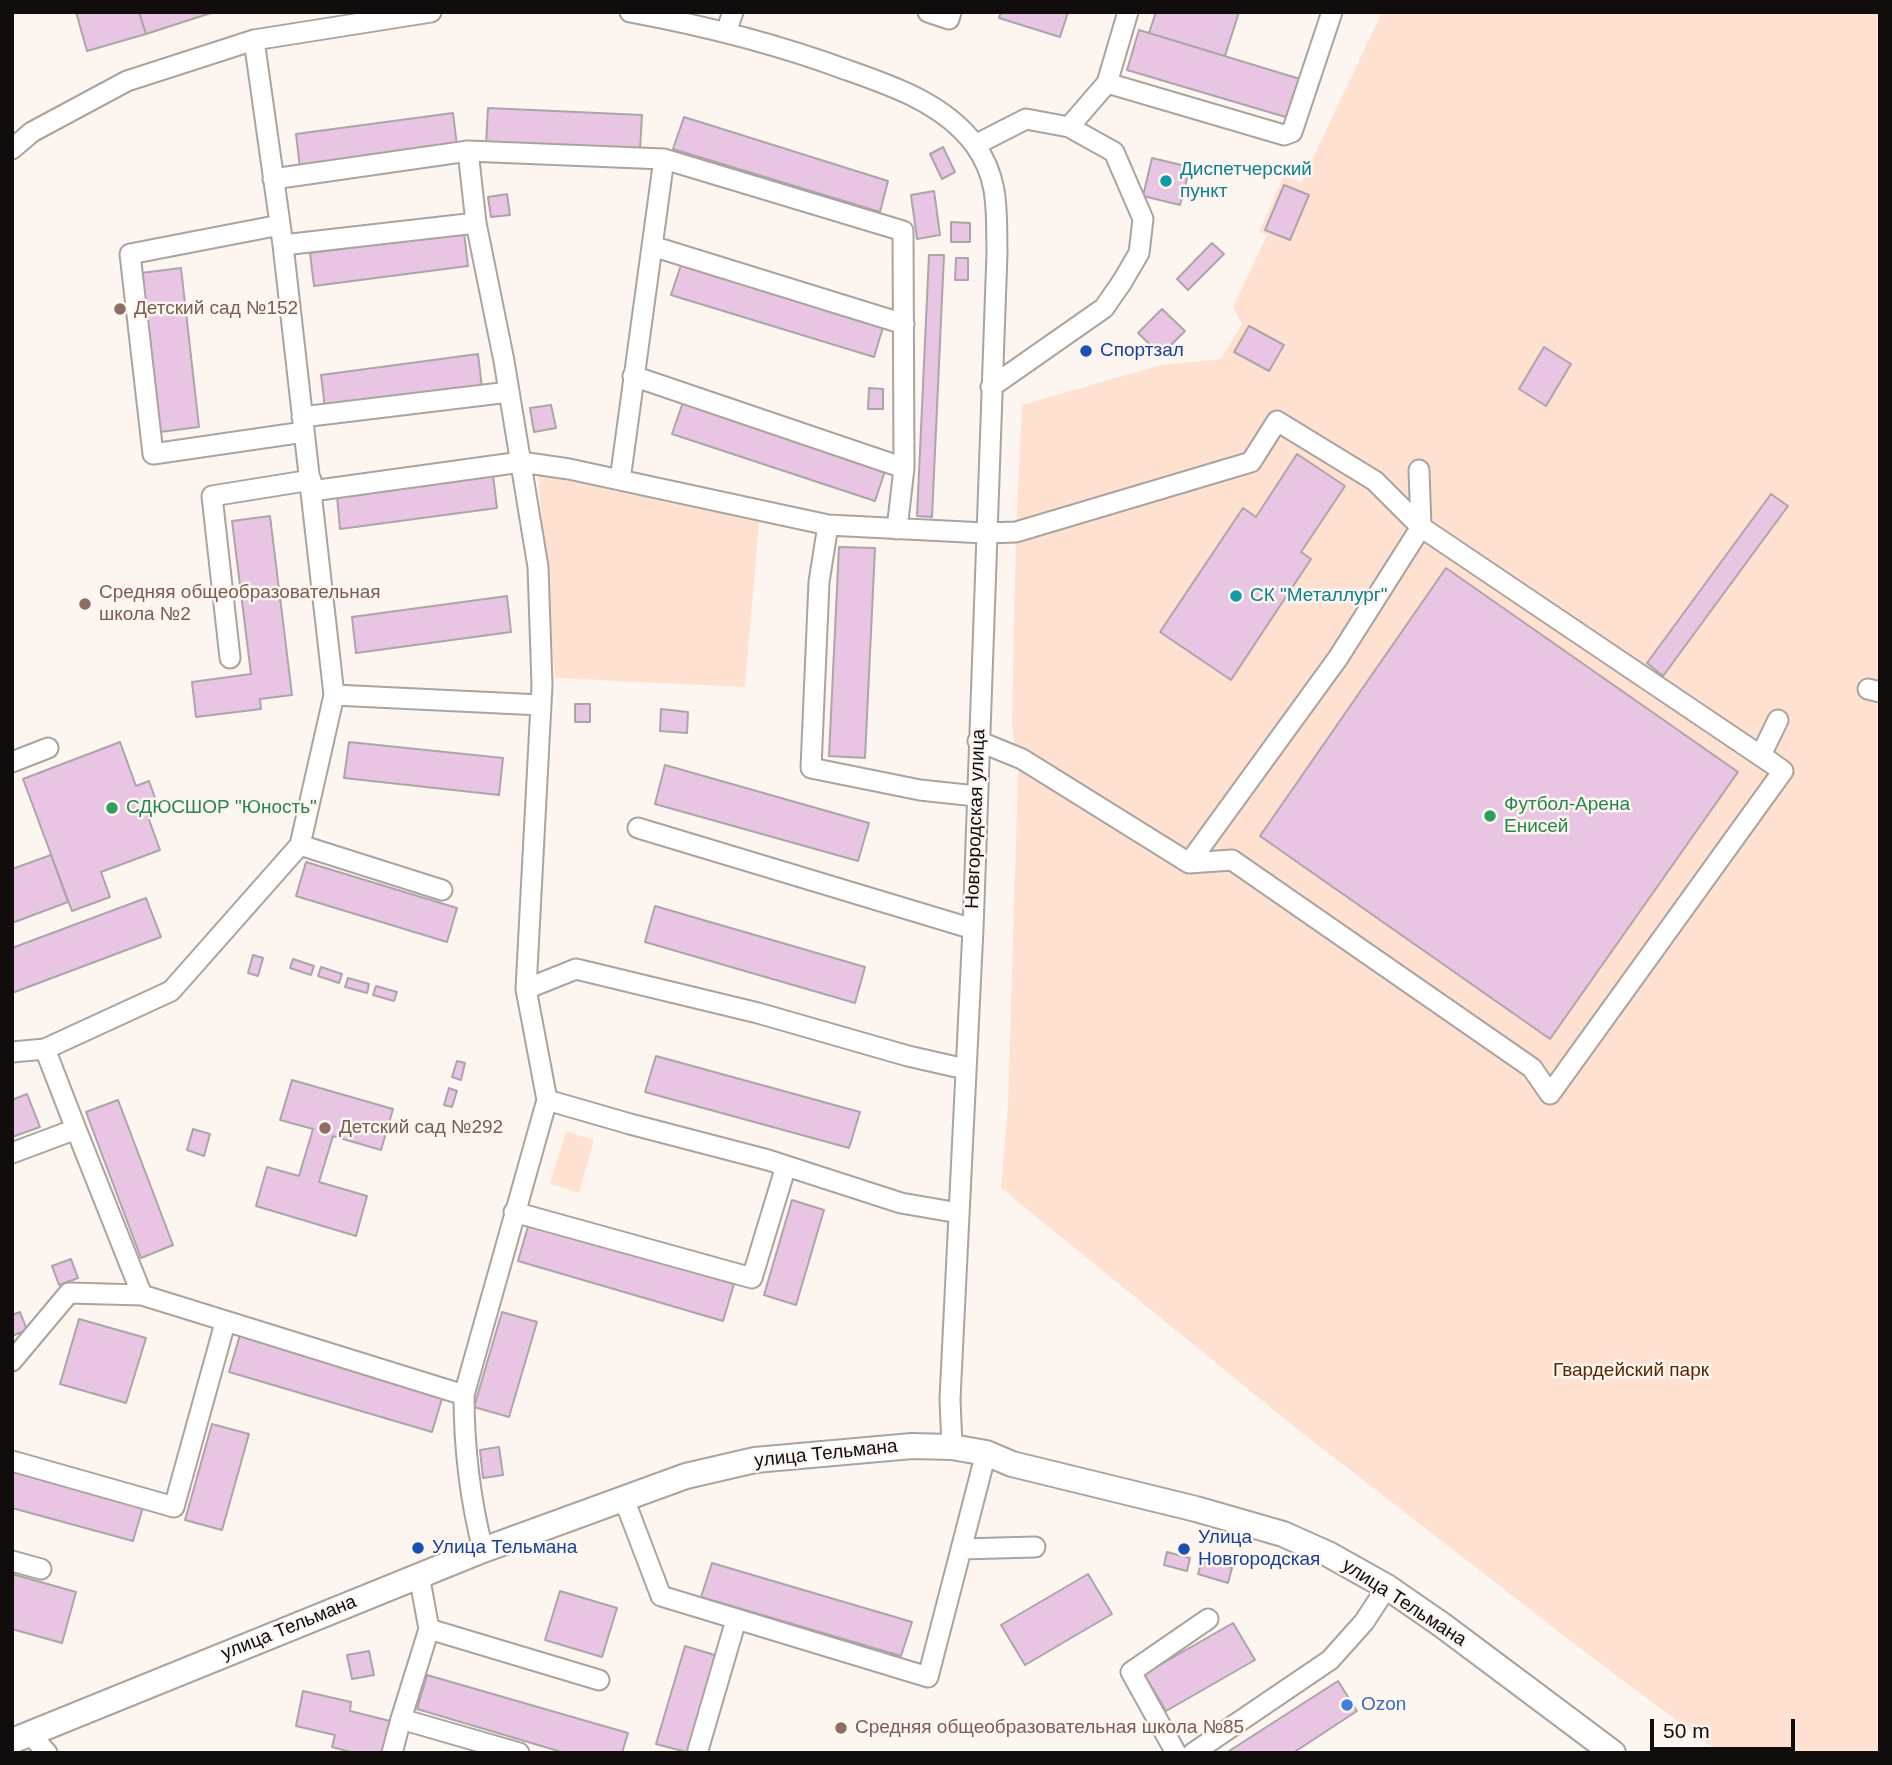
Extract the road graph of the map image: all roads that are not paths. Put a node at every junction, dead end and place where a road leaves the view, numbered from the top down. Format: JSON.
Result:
{"nodes":[{"id":1,"x":431,"y":12,"type":"edge"},
{"id":2,"x":630,"y":12,"type":"edge"},
{"id":3,"x":733,"y":12,"type":"edge"},
{"id":4,"x":928,"y":12,"type":"edge"},
{"id":5,"x":951,"y":12,"type":"edge"},
{"id":6,"x":1128,"y":12,"type":"edge"},
{"id":7,"x":1332,"y":12,"type":"edge"},
{"id":8,"x":726,"y":32,"type":"junction"},
{"id":9,"x":254,"y":40,"type":"junction"},
{"id":10,"x":1107,"y":83,"type":"junction"},
{"id":11,"x":1069,"y":127,"type":"junction"},
{"id":12,"x":975,"y":145,"type":"junction"},
{"id":13,"x":12,"y":149,"type":"edge"},
{"id":14,"x":468,"y":151,"type":"junction"},
{"id":15,"x":664,"y":159,"type":"junction"},
{"id":16,"x":273,"y":179,"type":"junction"},
{"id":17,"x":476,"y":223,"type":"junction"},
{"id":18,"x":280,"y":225,"type":"junction"},
{"id":19,"x":283,"y":245,"type":"junction"},
{"id":20,"x":652,"y":246,"type":"junction"},
{"id":21,"x":904,"y":324,"type":"junction"},
{"id":22,"x":633,"y":376,"type":"junction"},
{"id":23,"x":991,"y":387,"type":"junction"},
{"id":24,"x":509,"y":392,"type":"junction"},
{"id":25,"x":303,"y":425,"type":"junction"},
{"id":26,"x":521,"y":462,"type":"junction"},
{"id":27,"x":904,"y":468,"type":"junction"},
{"id":28,"x":1419,"y":470,"type":"dead end"},
{"id":29,"x":620,"y":480,"type":"junction"},
{"id":30,"x":311,"y":485,"type":"junction"},
{"id":31,"x":828,"y":525,"type":"junction"},
{"id":32,"x":1421,"y":527,"type":"junction"},
{"id":33,"x":897,"y":529,"type":"junction"},
{"id":34,"x":985,"y":533,"type":"junction"},
{"id":35,"x":230,"y":658,"type":"dead end"},
{"id":36,"x":334,"y":695,"type":"junction"},
{"id":37,"x":541,"y":705,"type":"junction"},
{"id":38,"x":1778,"y":720,"type":"dead end"},
{"id":39,"x":978,"y":741,"type":"junction"},
{"id":40,"x":48,"y":748,"type":"dead end"},
{"id":41,"x":1761,"y":755,"type":"junction"},
{"id":42,"x":12,"y":762,"type":"edge"},
{"id":43,"x":976,"y":796,"type":"junction"},
{"id":44,"x":638,"y":828,"type":"dead end"},
{"id":45,"x":300,"y":845,"type":"junction"},
{"id":46,"x":1189,"y":863,"type":"junction"},
{"id":47,"x":442,"y":890,"type":"dead end"},
{"id":48,"x":972,"y":929,"type":"junction"},
{"id":49,"x":526,"y":989,"type":"junction"},
{"id":50,"x":45,"y":1049,"type":"junction"},
{"id":51,"x":12,"y":1052,"type":"edge"},
{"id":52,"x":965,"y":1069,"type":"junction"},
{"id":53,"x":547,"y":1100,"type":"junction"},
{"id":54,"x":76,"y":1129,"type":"junction"},
{"id":55,"x":12,"y":1153,"type":"edge"},
{"id":56,"x":786,"y":1166,"type":"junction"},
{"id":57,"x":514,"y":1212,"type":"junction"},
{"id":58,"x":958,"y":1213,"type":"junction"},
{"id":59,"x":142,"y":1296,"type":"junction"},
{"id":60,"x":225,"y":1323,"type":"junction"},
{"id":61,"x":12,"y":1361,"type":"edge"},
{"id":62,"x":464,"y":1395,"type":"junction"},
{"id":63,"x":952,"y":1447,"type":"junction"},
{"id":64,"x":986,"y":1453,"type":"junction"},
{"id":65,"x":12,"y":1461,"type":"edge"},
{"id":66,"x":624,"y":1499,"type":"junction"},
{"id":67,"x":1035,"y":1547,"type":"dead end"},
{"id":68,"x":961,"y":1549,"type":"junction"},
{"id":69,"x":483,"y":1550,"type":"junction"},
{"id":70,"x":12,"y":1561,"type":"edge"},
{"id":71,"x":41,"y":1569,"type":"dead end"},
{"id":72,"x":419,"y":1576,"type":"junction"},
{"id":73,"x":1387,"y":1587,"type":"junction"},
{"id":74,"x":1208,"y":1619,"type":"dead end"},
{"id":75,"x":736,"y":1620,"type":"junction"},
{"id":76,"x":429,"y":1629,"type":"junction"},
{"id":77,"x":599,"y":1680,"type":"dead end"},
{"id":78,"x":401,"y":1719,"type":"junction"},
{"id":79,"x":21,"y":1738,"type":"edge"},
{"id":80,"x":466,"y":1745,"type":"edge"},
{"id":81,"x":698,"y":1750,"type":"dead end"},
{"id":82,"x":1606,"y":1750,"type":"edge"},
{"id":83,"x":47,"y":1753,"type":"edge"},
{"id":84,"x":392,"y":1753,"type":"edge"},
{"id":85,"x":519,"y":1753,"type":"edge"},
{"id":86,"x":1176,"y":1753,"type":"edge"},
{"id":87,"x":1193,"y":1753,"type":"edge"}],
"edges":[{"from":1,"to":9,"type":"street"},
{"from":2,"to":8,"type":"street"},
{"from":3,"to":8,"type":"street"},
{"from":4,"to":5,"type":"street"},
{"from":6,"to":10,"type":"street"},
{"from":7,"to":10,"type":"street"},
{"from":8,"to":12,"type":"street"},
{"from":9,"to":13,"type":"street"},
{"from":9,"to":16,"type":"street"},
{"from":10,"to":11,"type":"street"},
{"from":11,"to":12,"type":"street"},
{"from":11,"to":23,"type":"street"},
{"from":12,"to":23,"type":"street","name":"Новгородская улица"},
{"from":14,"to":15,"type":"street"},
{"from":14,"to":16,"type":"street"},
{"from":14,"to":17,"type":"street"},
{"from":15,"to":20,"type":"street"},
{"from":15,"to":21,"type":"street"},
{"from":16,"to":18,"type":"street"},
{"from":17,"to":19,"type":"street"},
{"from":17,"to":24,"type":"street"},
{"from":18,"to":19,"type":"street"},
{"from":18,"to":25,"type":"street"},
{"from":19,"to":25,"type":"street"},
{"from":20,"to":21,"type":"street"},
{"from":20,"to":22,"type":"street"},
{"from":21,"to":27,"type":"street"},
{"from":22,"to":27,"type":"street"},
{"from":22,"to":29,"type":"street"},
{"from":23,"to":34,"type":"street","name":"Новгородская улица"},
{"from":24,"to":25,"type":"street"},
{"from":24,"to":26,"type":"street"},
{"from":25,"to":30,"type":"street"},
{"from":26,"to":29,"type":"street"},
{"from":26,"to":30,"type":"street"},
{"from":26,"to":37,"type":"street"},
{"from":27,"to":33,"type":"street"},
{"from":28,"to":32,"type":"street"},
{"from":29,"to":31,"type":"street"},
{"from":30,"to":35,"type":"street"},
{"from":30,"to":36,"type":"street"},
{"from":31,"to":33,"type":"street"},
{"from":31,"to":43,"type":"street"},
{"from":32,"to":34,"type":"street"},
{"from":32,"to":41,"type":"street"},
{"from":32,"to":46,"type":"street"},
{"from":33,"to":34,"type":"street"},
{"from":34,"to":39,"type":"street","name":"Новгородская улица"},
{"from":36,"to":37,"type":"street"},
{"from":36,"to":45,"type":"street"},
{"from":37,"to":49,"type":"street"},
{"from":38,"to":41,"type":"street"},
{"from":39,"to":43,"type":"street","name":"Новгородская улица"},
{"from":39,"to":46,"type":"street"},
{"from":40,"to":42,"type":"street"},
{"from":41,"to":46,"type":"street"},
{"from":43,"to":48,"type":"street","name":"Новгородская улица"},
{"from":44,"to":48,"type":"street"},
{"from":45,"to":47,"type":"street"},
{"from":45,"to":50,"type":"street"},
{"from":48,"to":52,"type":"street","name":"Новгородская улица"},
{"from":49,"to":52,"type":"street"},
{"from":49,"to":53,"type":"street"},
{"from":50,"to":51,"type":"street"},
{"from":50,"to":54,"type":"street"},
{"from":52,"to":58,"type":"street","name":"Новгородская улица"},
{"from":53,"to":56,"type":"street"},
{"from":53,"to":57,"type":"street"},
{"from":54,"to":55,"type":"street"},
{"from":54,"to":59,"type":"street"},
{"from":56,"to":57,"type":"street"},
{"from":56,"to":58,"type":"street"},
{"from":57,"to":62,"type":"street"},
{"from":58,"to":63,"type":"street","name":"Новгородская улица"},
{"from":59,"to":60,"type":"street"},
{"from":59,"to":61,"type":"street"},
{"from":60,"to":62,"type":"street"},
{"from":60,"to":65,"type":"street"},
{"from":62,"to":69,"type":"street"},
{"from":63,"to":64,"type":"main road","name":"улица Тельмана"},
{"from":63,"to":66,"type":"main road","name":"улица Тельмана"},
{"from":64,"to":68,"type":"street"},
{"from":64,"to":73,"type":"main road","name":"улица Тельмана"},
{"from":66,"to":69,"type":"main road","name":"улица Тельмана"},
{"from":66,"to":75,"type":"street"},
{"from":67,"to":68,"type":"street"},
{"from":68,"to":75,"type":"street"},
{"from":69,"to":72,"type":"main road","name":"улица Тельмана"},
{"from":70,"to":71,"type":"street"},
{"from":72,"to":76,"type":"street"},
{"from":72,"to":79,"type":"main road","name":"улица Тельмана"},
{"from":73,"to":82,"type":"main road","name":"улица Тельмана"},
{"from":73,"to":87,"type":"street"},
{"from":74,"to":86,"type":"street"},
{"from":75,"to":81,"type":"street"},
{"from":76,"to":77,"type":"street"},
{"from":76,"to":78,"type":"street"},
{"from":78,"to":80,"type":"street"},
{"from":78,"to":84,"type":"street"},
{"from":79,"to":83,"type":"street"},
{"from":80,"to":85,"type":"street"}]}
